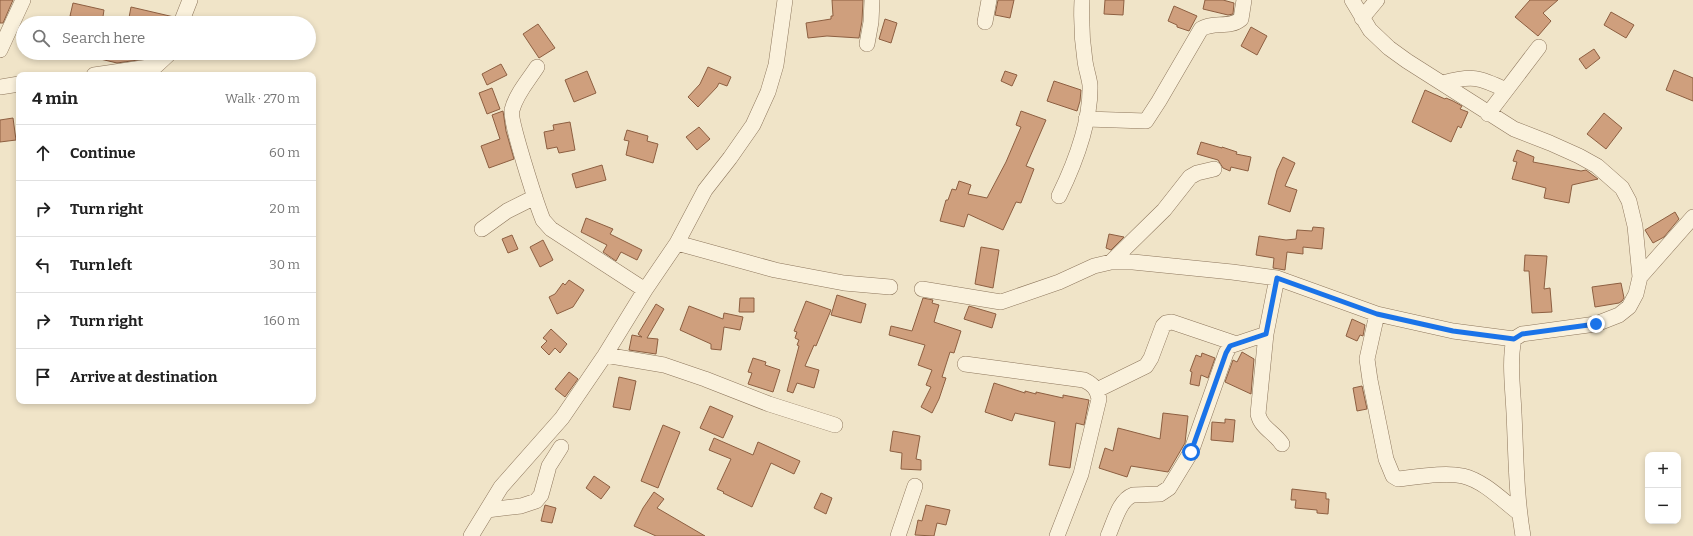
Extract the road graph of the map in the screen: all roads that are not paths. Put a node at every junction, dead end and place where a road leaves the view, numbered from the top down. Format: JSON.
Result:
{"nodes":[{"id":1,"x":24,"y":0,"type":"edge"},
{"id":2,"x":190,"y":0,"type":"edge"},
{"id":3,"x":786,"y":0,"type":"edge"},
{"id":4,"x":872,"y":0,"type":"edge"},
{"id":5,"x":988,"y":0,"type":"edge"},
{"id":6,"x":1082,"y":0,"type":"edge"},
{"id":7,"x":1244,"y":0,"type":"edge"},
{"id":8,"x":1352,"y":0,"type":"edge"},
{"id":9,"x":1377,"y":0,"type":"edge"},
{"id":10,"x":16,"y":16,"type":"edge"},
{"id":11,"x":184,"y":16,"type":"edge"},
{"id":12,"x":16,"y":17,"type":"edge"},
{"id":13,"x":1362,"y":18,"type":"junction"},
{"id":14,"x":985,"y":22,"type":"dead end"},
{"id":15,"x":867,"y":44,"type":"dead end"},
{"id":16,"x":1539,"y":47,"type":"dead end"},
{"id":17,"x":0,"y":50,"type":"edge"},
{"id":18,"x":162,"y":60,"type":"edge"},
{"id":19,"x":537,"y":68,"type":"dead end"},
{"id":20,"x":115,"y":72,"type":"edge"},
{"id":21,"x":1443,"y":83,"type":"junction"},
{"id":22,"x":16,"y":84,"type":"edge"},
{"id":23,"x":0,"y":87,"type":"edge"},
{"id":24,"x":1506,"y":90,"type":"junction"},
{"id":25,"x":1488,"y":114,"type":"junction"},
{"id":26,"x":1086,"y":119,"type":"junction"},
{"id":27,"x":1214,"y":169,"type":"dead end"},
{"id":28,"x":1060,"y":196,"type":"dead end"},
{"id":29,"x":535,"y":197,"type":"junction"},
{"id":30,"x":1693,"y":217,"type":"edge"},
{"id":31,"x":482,"y":229,"type":"dead end"},
{"id":32,"x":677,"y":243,"type":"junction"},
{"id":33,"x":1111,"y":262,"type":"junction"},
{"id":34,"x":1640,"y":277,"type":"junction"},
{"id":35,"x":1277,"y":278,"type":"junction"},
{"id":36,"x":890,"y":287,"type":"dead end"},
{"id":37,"x":922,"y":289,"type":"dead end"},
{"id":38,"x":645,"y":290,"type":"junction"},
{"id":39,"x":1377,"y":314,"type":"junction"},
{"id":40,"x":1266,"y":334,"type":"junction"},
{"id":41,"x":1514,"y":339,"type":"junction"},
{"id":42,"x":1234,"y":343,"type":"junction"},
{"id":43,"x":605,"y":355,"type":"junction"},
{"id":44,"x":965,"y":364,"type":"dead end"},
{"id":45,"x":1097,"y":390,"type":"junction"},
{"id":46,"x":835,"y":426,"type":"dead end"},
{"id":47,"x":1282,"y":444,"type":"dead end"},
{"id":48,"x":561,"y":447,"type":"dead end"},
{"id":49,"x":915,"y":486,"type":"dead end"},
{"id":50,"x":487,"y":510,"type":"junction"},
{"id":51,"x":1519,"y":513,"type":"junction"},
{"id":52,"x":471,"y":536,"type":"edge"},
{"id":53,"x":898,"y":536,"type":"edge"},
{"id":54,"x":1057,"y":536,"type":"edge"},
{"id":55,"x":1108,"y":536,"type":"edge"},
{"id":56,"x":1523,"y":536,"type":"edge"}],
"edges":[{"from":1,"to":10,"type":"street"},
{"from":2,"to":11,"type":"street"},
{"from":3,"to":32,"type":"street"},
{"from":4,"to":15,"type":"street"},
{"from":5,"to":14,"type":"street"},
{"from":6,"to":26,"type":"street"},
{"from":7,"to":26,"type":"street"},
{"from":8,"to":13,"type":"street"},
{"from":9,"to":13,"type":"street"},
{"from":12,"to":17,"type":"street"},
{"from":13,"to":21,"type":"street"},
{"from":16,"to":24,"type":"street"},
{"from":18,"to":20,"type":"street"},
{"from":19,"to":29,"type":"street"},
{"from":21,"to":24,"type":"street"},
{"from":21,"to":25,"type":"street"},
{"from":22,"to":23,"type":"street"},
{"from":24,"to":25,"type":"street"},
{"from":25,"to":34,"type":"street"},
{"from":26,"to":28,"type":"street"},
{"from":27,"to":33,"type":"street"},
{"from":29,"to":31,"type":"street"},
{"from":29,"to":38,"type":"street"},
{"from":30,"to":34,"type":"street"},
{"from":32,"to":36,"type":"street"},
{"from":32,"to":38,"type":"street"},
{"from":33,"to":35,"type":"street"},
{"from":33,"to":37,"type":"street"},
{"from":34,"to":41,"type":"street"},
{"from":35,"to":39,"type":"street"},
{"from":35,"to":40,"type":"street"},
{"from":38,"to":43,"type":"street"},
{"from":39,"to":41,"type":"street"},
{"from":39,"to":51,"type":"street"},
{"from":40,"to":42,"type":"street"},
{"from":40,"to":47,"type":"street"},
{"from":41,"to":51,"type":"street"},
{"from":42,"to":45,"type":"street"},
{"from":42,"to":55,"type":"street"},
{"from":43,"to":46,"type":"street"},
{"from":43,"to":50,"type":"street"},
{"from":44,"to":45,"type":"street"},
{"from":45,"to":54,"type":"street"},
{"from":48,"to":50,"type":"street"},
{"from":49,"to":53,"type":"street"},
{"from":50,"to":52,"type":"street"},
{"from":51,"to":56,"type":"street"}]}
